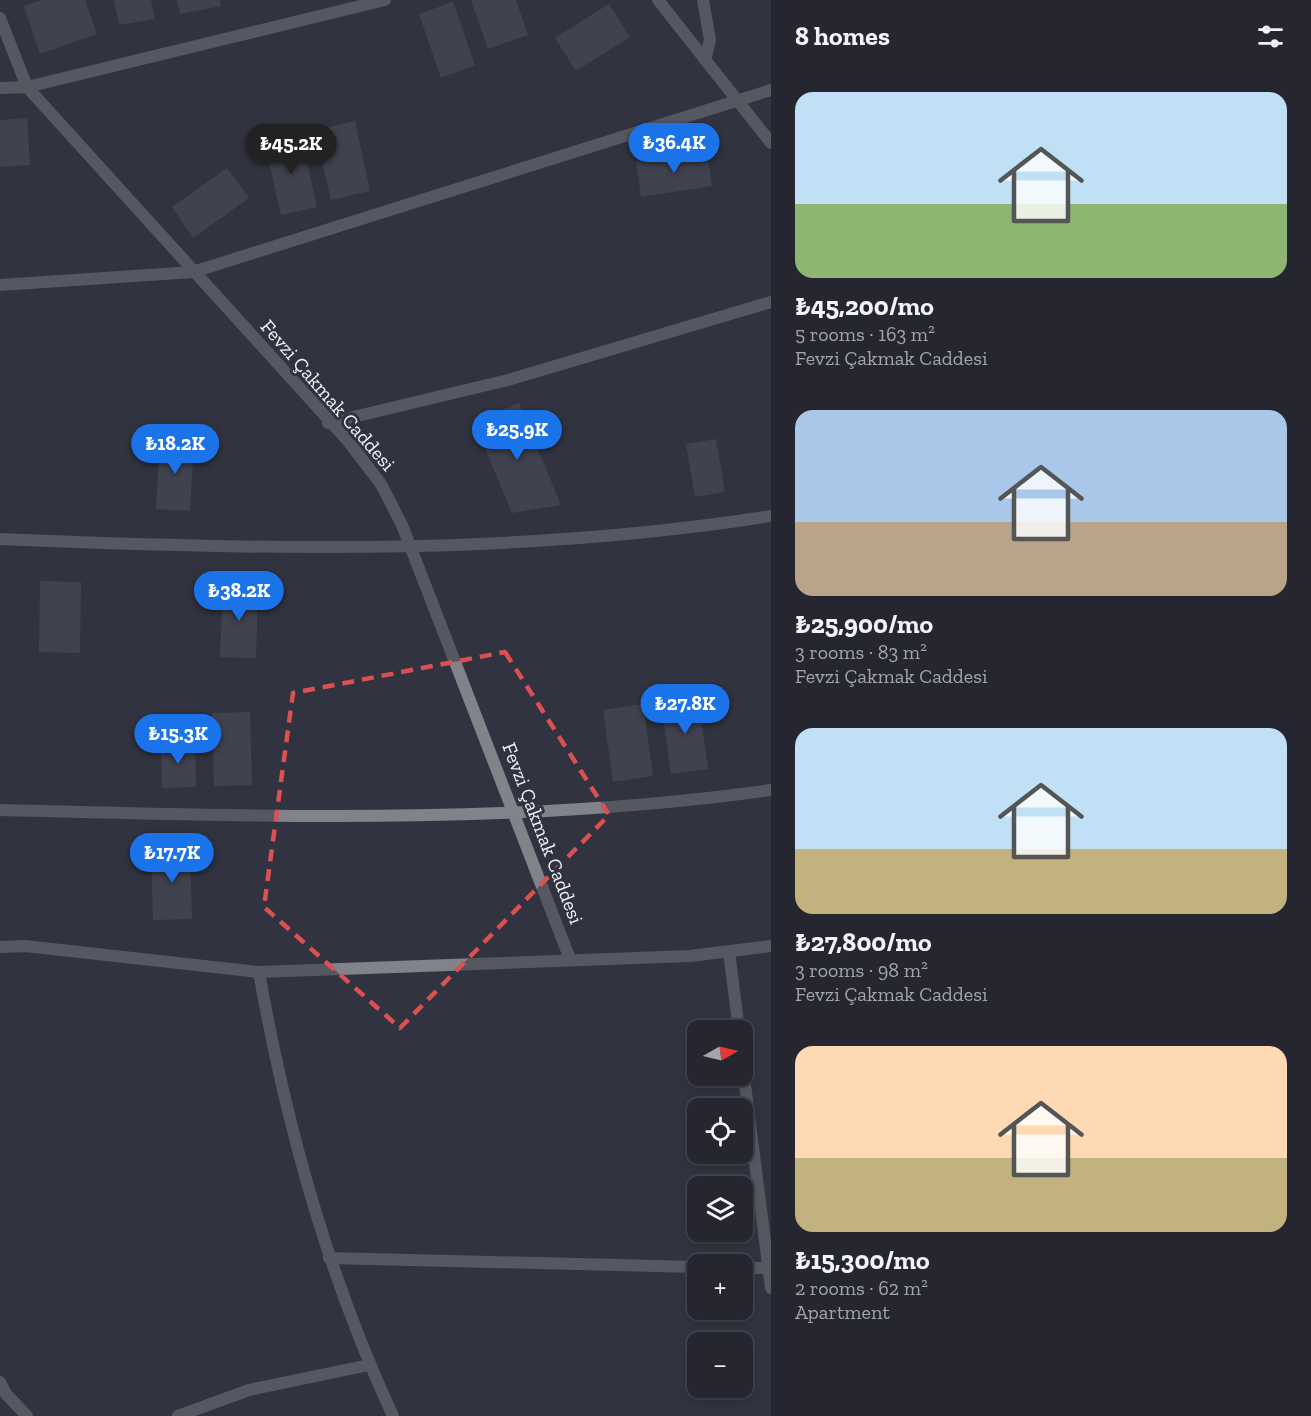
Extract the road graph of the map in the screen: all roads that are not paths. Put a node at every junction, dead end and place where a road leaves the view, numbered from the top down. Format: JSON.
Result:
{"nodes":[{"id":1,"x":385,"y":0,"type":"edge"},
{"id":2,"x":658,"y":0,"type":"edge"},
{"id":3,"x":703,"y":0,"type":"edge"},
{"id":4,"x":0,"y":18,"type":"edge"},
{"id":5,"x":705,"y":60,"type":"junction"},
{"id":6,"x":27,"y":87,"type":"junction"},
{"id":7,"x":0,"y":88,"type":"edge"},
{"id":8,"x":771,"y":90,"type":"edge"},
{"id":9,"x":737,"y":101,"type":"junction"},
{"id":10,"x":771,"y":143,"type":"edge"},
{"id":11,"x":193,"y":272,"type":"junction"},
{"id":12,"x":0,"y":285,"type":"edge"},
{"id":13,"x":771,"y":302,"type":"edge"},
{"id":14,"x":328,"y":423,"type":"junction"},
{"id":15,"x":771,"y":516,"type":"edge"},
{"id":16,"x":0,"y":539,"type":"edge"},
{"id":17,"x":410,"y":547,"type":"junction"},
{"id":18,"x":771,"y":790,"type":"edge"},
{"id":19,"x":0,"y":810,"type":"edge"},
{"id":20,"x":515,"y":814,"type":"junction"},
{"id":21,"x":771,"y":946,"type":"edge"},
{"id":22,"x":0,"y":947,"type":"edge"},
{"id":23,"x":729,"y":952,"type":"junction"},
{"id":24,"x":570,"y":959,"type":"junction"},
{"id":25,"x":259,"y":972,"type":"junction"},
{"id":26,"x":738,"y":1020,"type":"edge"},
{"id":27,"x":745,"y":1086,"type":"edge"},
{"id":28,"x":329,"y":1257,"type":"junction"},
{"id":29,"x":687,"y":1267,"type":"edge"},
{"id":30,"x":753,"y":1268,"type":"edge"},
{"id":31,"x":770,"y":1268,"type":"edge"},
{"id":32,"x":771,"y":1288,"type":"edge"},
{"id":33,"x":369,"y":1365,"type":"junction"},
{"id":34,"x":0,"y":1382,"type":"edge"},
{"id":35,"x":388,"y":1414,"type":"edge"},
{"id":36,"x":27,"y":1416,"type":"edge"},
{"id":37,"x":178,"y":1416,"type":"edge"}],
"edges":[{"from":1,"to":6,"type":"street"},
{"from":2,"to":5,"type":"street"},
{"from":3,"to":5,"type":"street"},
{"from":4,"to":6,"type":"street","name":"Fevzi Çakmak Caddesi"},
{"from":5,"to":9,"type":"street"},
{"from":6,"to":7,"type":"street"},
{"from":6,"to":11,"type":"street","name":"Fevzi Çakmak Caddesi"},
{"from":8,"to":9,"type":"street"},
{"from":9,"to":10,"type":"street"},
{"from":9,"to":11,"type":"street"},
{"from":11,"to":12,"type":"street"},
{"from":11,"to":14,"type":"street","name":"Fevzi Çakmak Caddesi"},
{"from":13,"to":14,"type":"street"},
{"from":14,"to":17,"type":"street","name":"Fevzi Çakmak Caddesi"},
{"from":15,"to":17,"type":"street"},
{"from":16,"to":17,"type":"street"},
{"from":17,"to":20,"type":"street","name":"Fevzi Çakmak Caddesi"},
{"from":18,"to":20,"type":"street"},
{"from":19,"to":20,"type":"street"},
{"from":20,"to":24,"type":"street","name":"Fevzi Çakmak Caddesi"},
{"from":21,"to":23,"type":"street"},
{"from":22,"to":25,"type":"street"},
{"from":23,"to":24,"type":"street"},
{"from":23,"to":26,"type":"street"},
{"from":24,"to":25,"type":"street"},
{"from":25,"to":28,"type":"street"},
{"from":27,"to":31,"type":"street"},
{"from":28,"to":29,"type":"street"},
{"from":28,"to":33,"type":"street"},
{"from":30,"to":31,"type":"street"},
{"from":31,"to":32,"type":"street"},
{"from":33,"to":35,"type":"street"},
{"from":33,"to":37,"type":"street"},
{"from":34,"to":36,"type":"street"}]}
